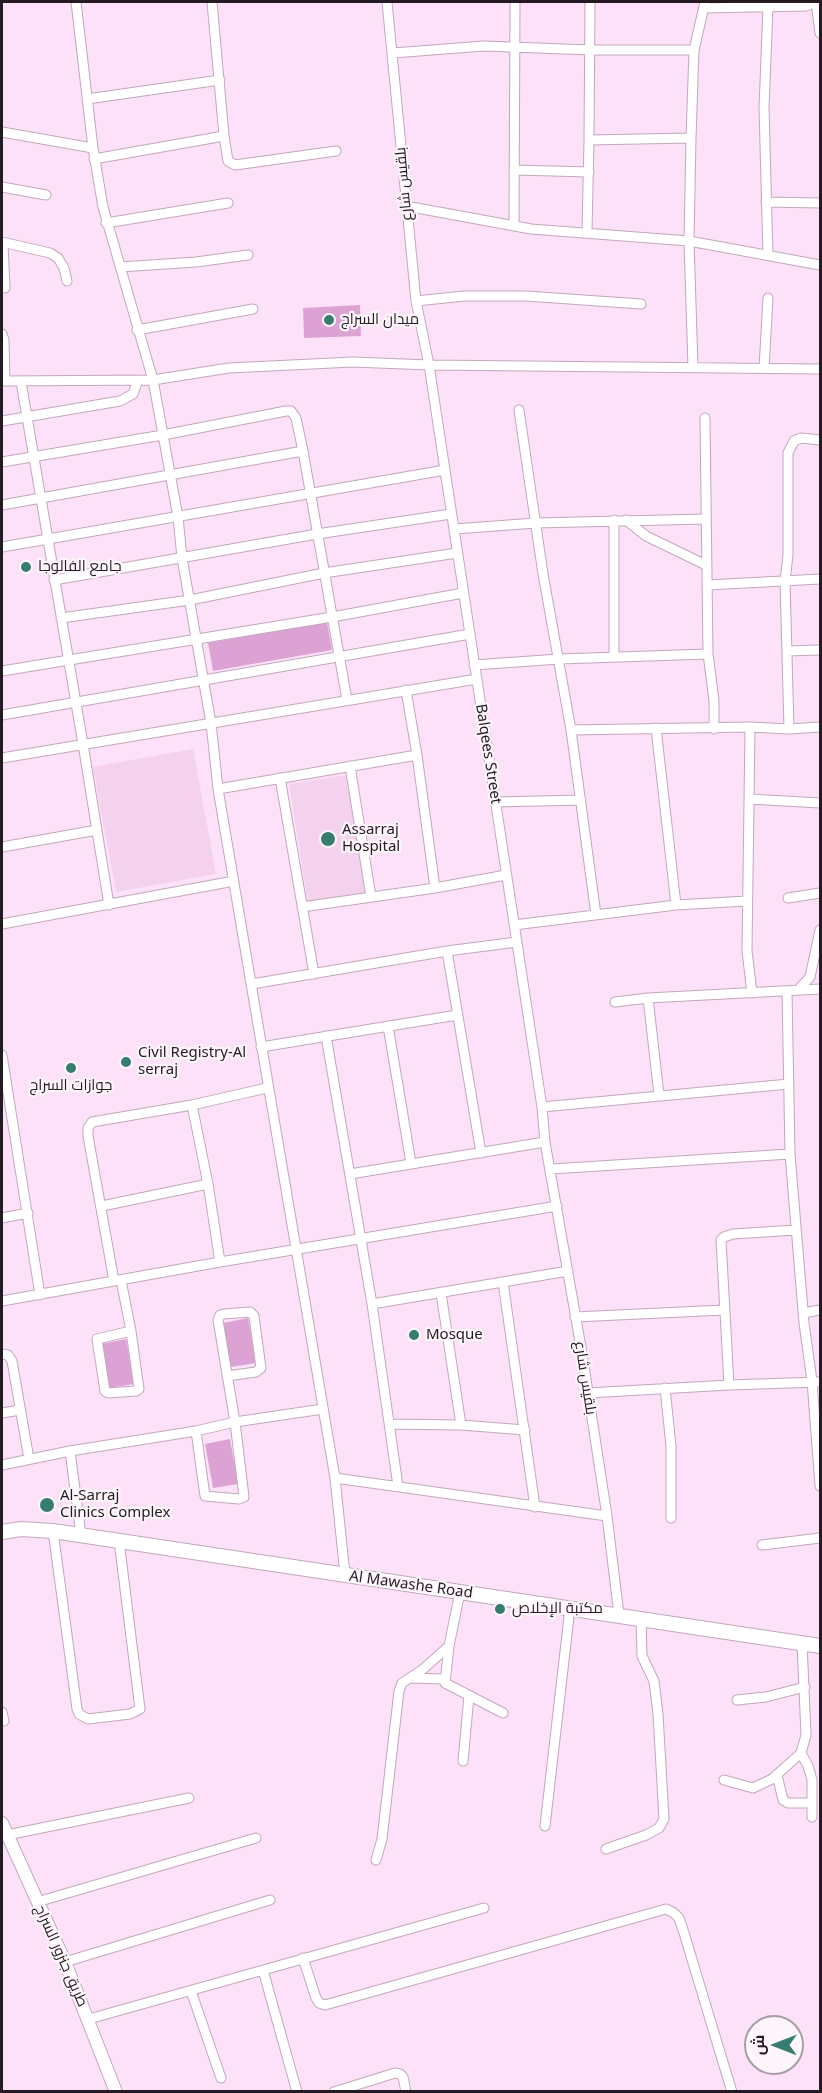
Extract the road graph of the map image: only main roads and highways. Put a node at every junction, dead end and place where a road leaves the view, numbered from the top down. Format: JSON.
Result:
{"nodes":[{"id":1,"x":2,"y":1526,"type":"edge"},
{"id":2,"x":21,"y":1529,"type":"junction"},
{"id":3,"x":2,"y":1532,"type":"edge"},
{"id":4,"x":820,"y":1646,"type":"edge"}],
"edges":[{"from":1,"to":2,"type":"main road"},
{"from":2,"to":3,"type":"main road","name":"Al Mawashe Road"},
{"from":2,"to":4,"type":"main road","name":"Al Mawashe Road"}]}
